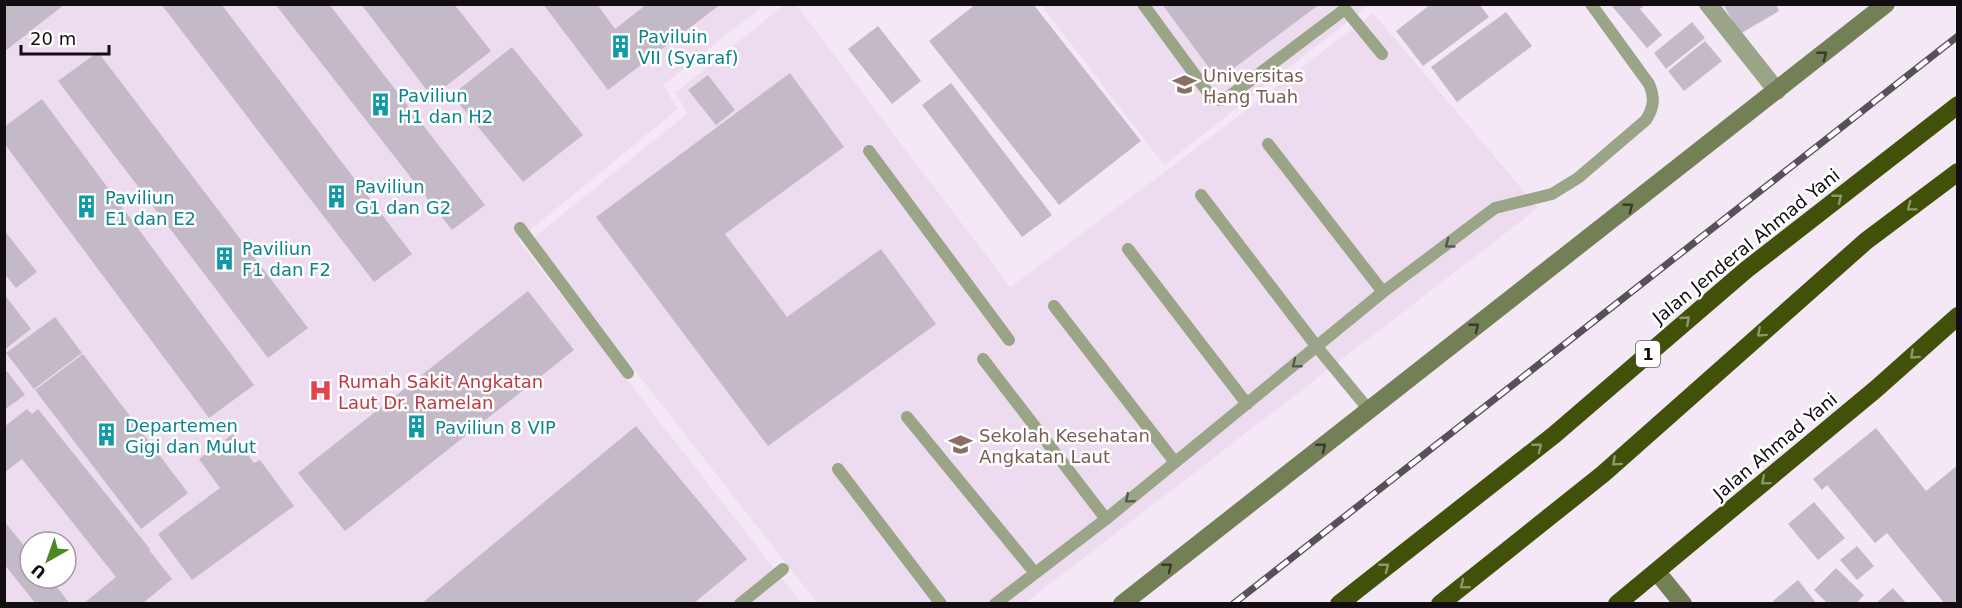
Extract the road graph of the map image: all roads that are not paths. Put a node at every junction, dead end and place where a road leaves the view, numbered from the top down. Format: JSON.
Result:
{"nodes":[{"id":1,"x":1143,"y":4,"type":"edge"},
{"id":2,"x":1591,"y":4,"type":"edge"},
{"id":3,"x":1708,"y":4,"type":"edge"},
{"id":4,"x":1886,"y":4,"type":"edge"},
{"id":5,"x":1348,"y":7,"type":"edge"},
{"id":6,"x":1382,"y":54,"type":"dead end"},
{"id":7,"x":1777,"y":91,"type":"junction"},
{"id":8,"x":1958,"y":105,"type":"edge"},
{"id":9,"x":1268,"y":144,"type":"dead end"},
{"id":10,"x":869,"y":151,"type":"dead end"},
{"id":11,"x":1958,"y":172,"type":"edge"},
{"id":12,"x":1201,"y":195,"type":"dead end"},
{"id":13,"x":520,"y":228,"type":"dead end"},
{"id":14,"x":1128,"y":249,"type":"dead end"},
{"id":15,"x":1383,"y":292,"type":"junction"},
{"id":16,"x":1054,"y":306,"type":"dead end"},
{"id":17,"x":1958,"y":316,"type":"edge"},
{"id":18,"x":1009,"y":340,"type":"dead end"},
{"id":19,"x":1317,"y":347,"type":"junction"},
{"id":20,"x":983,"y":359,"type":"dead end"},
{"id":21,"x":628,"y":374,"type":"dead end"},
{"id":22,"x":1246,"y":404,"type":"junction"},
{"id":23,"x":1369,"y":410,"type":"junction"},
{"id":24,"x":907,"y":417,"type":"dead end"},
{"id":25,"x":1174,"y":461,"type":"junction"},
{"id":26,"x":838,"y":469,"type":"dead end"},
{"id":27,"x":1106,"y":519,"type":"junction"},
{"id":28,"x":783,"y":569,"type":"dead end"},
{"id":29,"x":1657,"y":572,"type":"junction"},
{"id":30,"x":1035,"y":573,"type":"junction"},
{"id":31,"x":740,"y":603,"type":"edge"},
{"id":32,"x":941,"y":603,"type":"edge"},
{"id":33,"x":995,"y":603,"type":"edge"},
{"id":34,"x":1122,"y":603,"type":"edge"},
{"id":35,"x":1339,"y":603,"type":"edge"},
{"id":36,"x":1440,"y":603,"type":"edge"},
{"id":37,"x":1617,"y":603,"type":"edge"},
{"id":38,"x":1683,"y":603,"type":"edge"}],
"edges":[{"from":1,"to":5,"type":"lane"},
{"from":2,"to":15,"type":"lane","one_way":true},
{"from":3,"to":7,"type":"street"},
{"from":7,"to":4,"type":"street","one_way":true},
{"from":5,"to":6,"type":"lane"},
{"from":23,"to":7,"type":"street","one_way":true},
{"from":35,"to":8,"type":"highway","name":"Jalan Jenderal Ahmad Yani","number":"1","one_way":true},
{"from":9,"to":15,"type":"lane"},
{"from":10,"to":18,"type":"lane"},
{"from":11,"to":36,"type":"highway","one_way":true},
{"from":12,"to":19,"type":"lane"},
{"from":13,"to":21,"type":"lane"},
{"from":14,"to":22,"type":"lane"},
{"from":15,"to":19,"type":"lane"},
{"from":16,"to":25,"type":"lane"},
{"from":17,"to":29,"type":"highway","name":"Jalan Ahmad Yani","one_way":true},
{"from":19,"to":22,"type":"lane","one_way":true},
{"from":19,"to":23,"type":"lane"},
{"from":20,"to":27,"type":"lane"},
{"from":22,"to":25,"type":"lane"},
{"from":34,"to":23,"type":"street","one_way":true},
{"from":24,"to":30,"type":"lane"},
{"from":25,"to":27,"type":"lane","one_way":true},
{"from":26,"to":32,"type":"lane"},
{"from":27,"to":30,"type":"lane"},
{"from":28,"to":31,"type":"lane"},
{"from":29,"to":37,"type":"highway","name":"Jalan Ahmad Yani"},
{"from":29,"to":38,"type":"street"},
{"from":30,"to":33,"type":"lane"}]}
